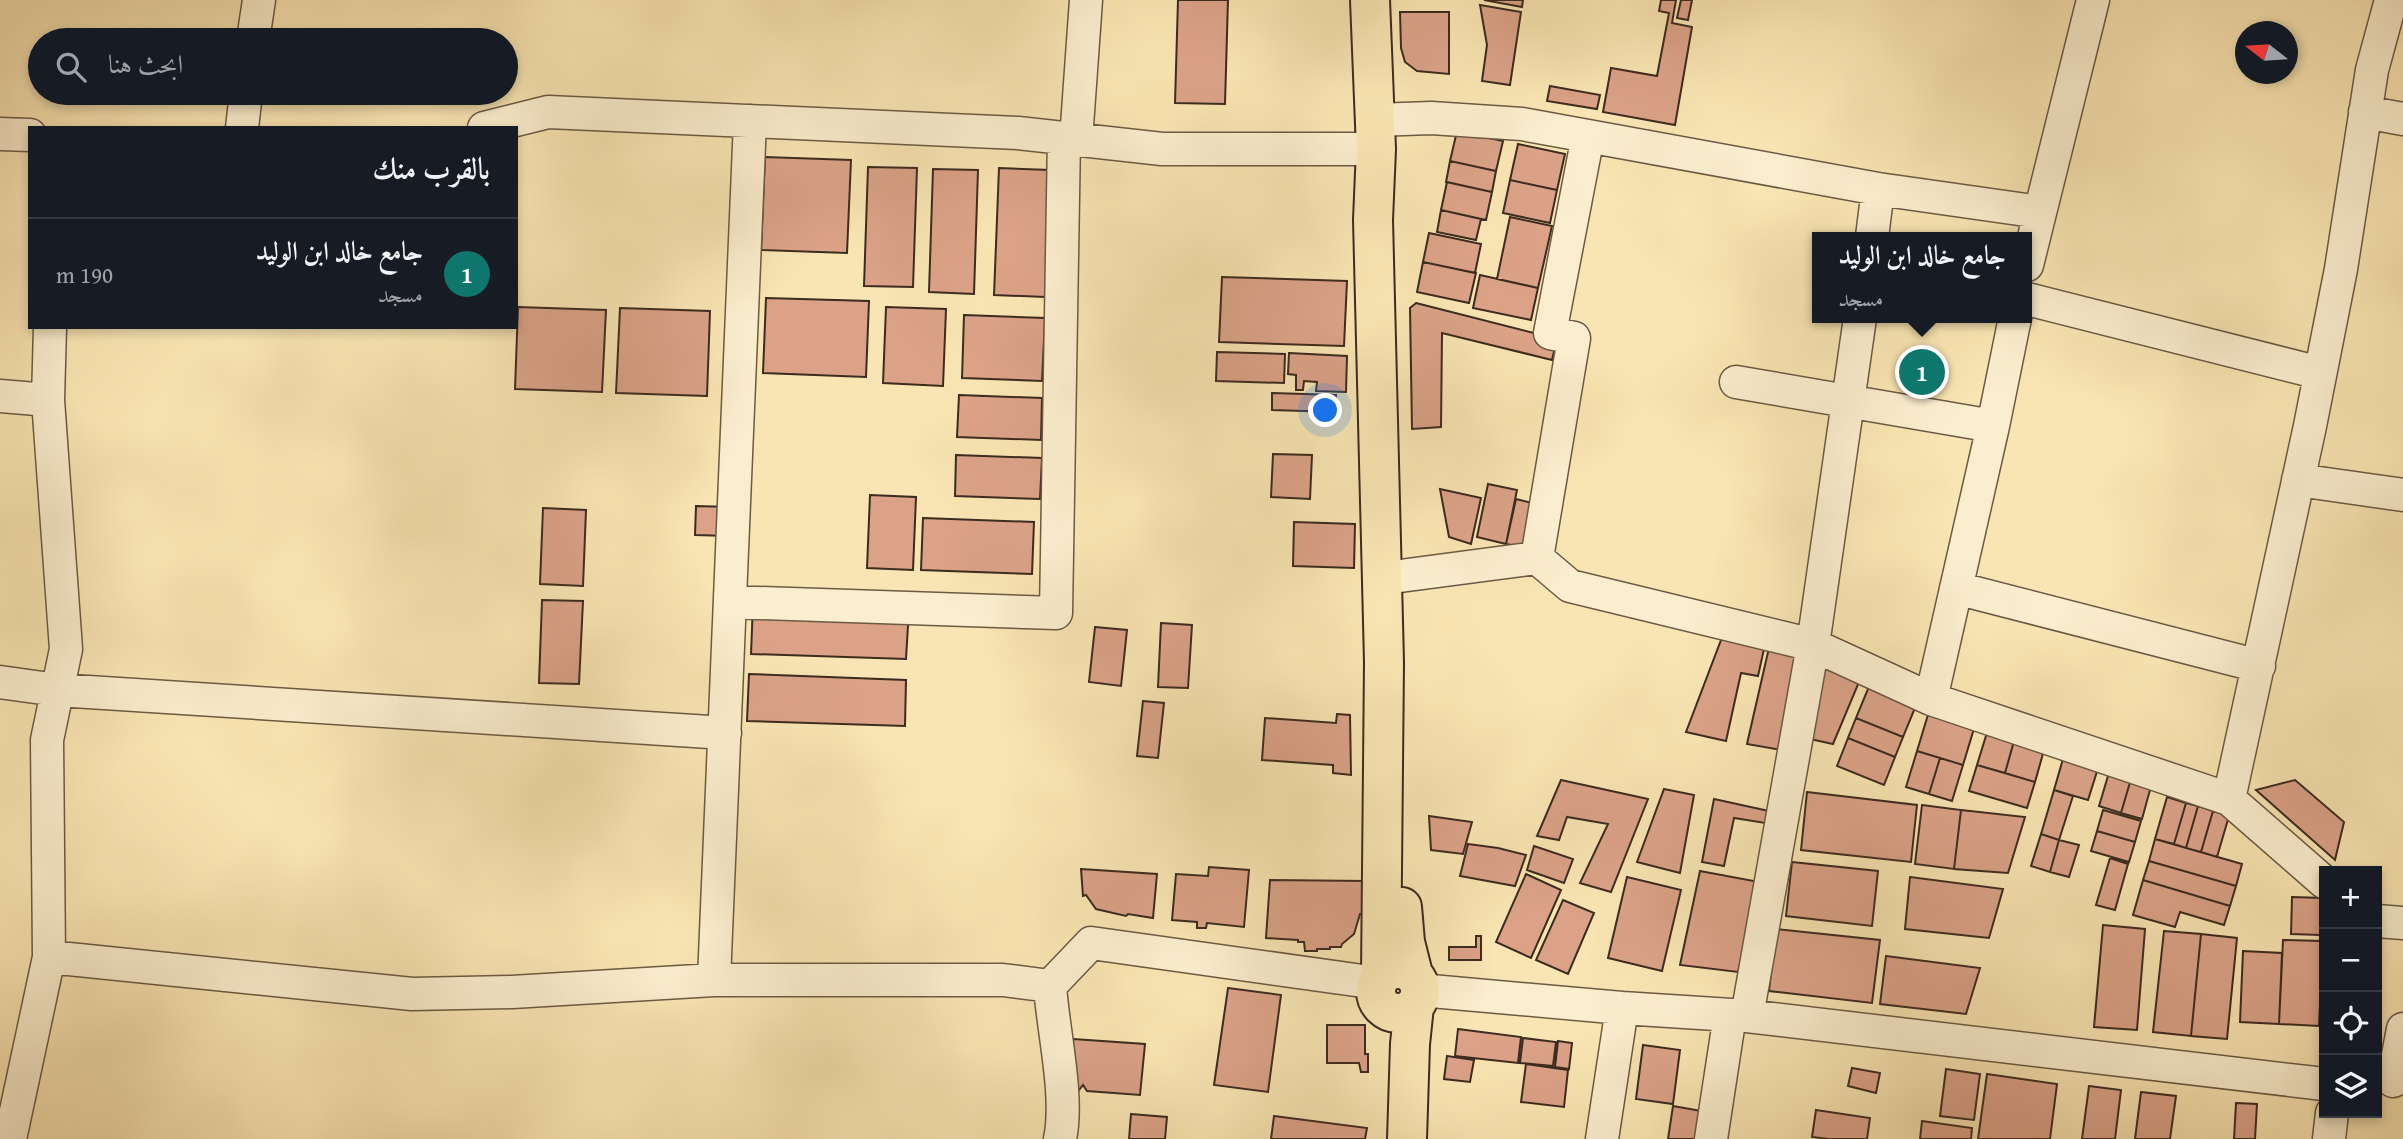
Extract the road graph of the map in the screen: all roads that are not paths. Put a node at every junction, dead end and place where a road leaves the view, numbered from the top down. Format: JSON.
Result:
{"nodes":[{"id":1,"x":259,"y":0,"type":"edge"},
{"id":2,"x":1086,"y":0,"type":"edge"},
{"id":3,"x":1370,"y":0,"type":"edge"},
{"id":4,"x":2094,"y":0,"type":"edge"},
{"id":5,"x":2392,"y":21,"type":"edge"},
{"id":6,"x":255,"y":28,"type":"edge"},
{"id":7,"x":245,"y":105,"type":"edge"},
{"id":8,"x":2365,"y":112,"type":"junction"},
{"id":9,"x":2403,"y":119,"type":"edge"},
{"id":10,"x":750,"y":121,"type":"junction"},
{"id":11,"x":242,"y":126,"type":"edge"},
{"id":12,"x":492,"y":126,"type":"edge"},
{"id":13,"x":0,"y":134,"type":"edge"},
{"id":14,"x":1376,"y":134,"type":"junction"},
{"id":15,"x":28,"y":135,"type":"edge"},
{"id":16,"x":1588,"y":136,"type":"junction"},
{"id":17,"x":1070,"y":139,"type":"junction"},
{"id":18,"x":1878,"y":189,"type":"junction"},
{"id":19,"x":2040,"y":212,"type":"junction"},
{"id":20,"x":1873,"y":232,"type":"edge"},
{"id":21,"x":2032,"y":245,"type":"edge"},
{"id":22,"x":2032,"y":300,"type":"edge"},
{"id":23,"x":1859,"y":323,"type":"edge"},
{"id":24,"x":2014,"y":323,"type":"edge"},
{"id":25,"x":50,"y":329,"type":"edge"},
{"id":26,"x":2320,"y":373,"type":"junction"},
{"id":27,"x":1736,"y":382,"type":"dead end"},
{"id":28,"x":0,"y":396,"type":"edge"},
{"id":29,"x":48,"y":400,"type":"junction"},
{"id":30,"x":1848,"y":401,"type":"junction"},
{"id":31,"x":1993,"y":426,"type":"junction"},
{"id":32,"x":2298,"y":480,"type":"junction"},
{"id":33,"x":2403,"y":495,"type":"edge"},
{"id":34,"x":1537,"y":558,"type":"junction"},
{"id":35,"x":1400,"y":576,"type":"junction"},
{"id":36,"x":1956,"y":588,"type":"junction"},
{"id":37,"x":730,"y":602,"type":"junction"},
{"id":38,"x":1813,"y":645,"type":"junction"},
{"id":39,"x":2259,"y":666,"type":"junction"},
{"id":40,"x":0,"y":682,"type":"edge"},
{"id":41,"x":57,"y":690,"type":"junction"},
{"id":42,"x":1931,"y":699,"type":"junction"},
{"id":43,"x":725,"y":733,"type":"junction"},
{"id":44,"x":2229,"y":799,"type":"junction"},
{"id":45,"x":2319,"y":878,"type":"edge"},
{"id":46,"x":2382,"y":921,"type":"edge"},
{"id":47,"x":2403,"y":923,"type":"edge"},
{"id":48,"x":49,"y":957,"type":"junction"},
{"id":49,"x":715,"y":980,"type":"junction"},
{"id":50,"x":1050,"y":986,"type":"junction"},
{"id":51,"x":1398,"y":989,"type":"junction"},
{"id":52,"x":1622,"y":1008,"type":"junction"},
{"id":53,"x":1738,"y":1016,"type":"junction"},
{"id":54,"x":2403,"y":1029,"type":"edge"},
{"id":55,"x":2319,"y":1083,"type":"edge"},
{"id":56,"x":2391,"y":1088,"type":"edge"},
{"id":57,"x":2331,"y":1118,"type":"edge"},
{"id":58,"x":1397,"y":1135,"type":"edge"},
{"id":59,"x":10,"y":1139,"type":"edge"},
{"id":60,"x":1060,"y":1139,"type":"edge"},
{"id":61,"x":1602,"y":1139,"type":"edge"},
{"id":62,"x":1711,"y":1139,"type":"edge"},
{"id":63,"x":2329,"y":1139,"type":"edge"}],
"edges":[{"from":1,"to":6,"type":"street"},
{"from":2,"to":17,"type":"street"},
{"from":3,"to":14,"type":"main road"},
{"from":4,"to":19,"type":"street"},
{"from":5,"to":8,"type":"street"},
{"from":7,"to":11,"type":"street"},
{"from":8,"to":9,"type":"street"},
{"from":8,"to":26,"type":"street"},
{"from":10,"to":12,"type":"street"},
{"from":10,"to":17,"type":"street"},
{"from":10,"to":37,"type":"street"},
{"from":13,"to":15,"type":"street"},
{"from":14,"to":16,"type":"street"},
{"from":14,"to":17,"type":"street"},
{"from":14,"to":35,"type":"main road"},
{"from":14,"to":51,"type":"main road"},
{"from":16,"to":18,"type":"street"},
{"from":16,"to":34,"type":"street"},
{"from":17,"to":37,"type":"street"},
{"from":18,"to":19,"type":"street"},
{"from":18,"to":20,"type":"street"},
{"from":19,"to":21,"type":"street"},
{"from":22,"to":26,"type":"street"},
{"from":23,"to":30,"type":"street"},
{"from":24,"to":31,"type":"street"},
{"from":25,"to":29,"type":"street"},
{"from":26,"to":32,"type":"street"},
{"from":27,"to":30,"type":"street"},
{"from":28,"to":29,"type":"street"},
{"from":29,"to":41,"type":"street"},
{"from":30,"to":31,"type":"street"},
{"from":30,"to":38,"type":"street"},
{"from":31,"to":36,"type":"street"},
{"from":32,"to":33,"type":"street"},
{"from":32,"to":39,"type":"street"},
{"from":34,"to":35,"type":"street"},
{"from":34,"to":38,"type":"street"},
{"from":35,"to":51,"type":"main road"},
{"from":36,"to":39,"type":"street"},
{"from":36,"to":42,"type":"street"},
{"from":37,"to":43,"type":"street"},
{"from":38,"to":42,"type":"street"},
{"from":38,"to":53,"type":"street"},
{"from":39,"to":44,"type":"street"},
{"from":40,"to":41,"type":"street"},
{"from":41,"to":43,"type":"street"},
{"from":41,"to":48,"type":"street"},
{"from":42,"to":44,"type":"street"},
{"from":43,"to":49,"type":"street"},
{"from":44,"to":45,"type":"street"},
{"from":46,"to":47,"type":"street"},
{"from":48,"to":49,"type":"street"},
{"from":48,"to":59,"type":"street"},
{"from":49,"to":50,"type":"street"},
{"from":50,"to":51,"type":"street"},
{"from":50,"to":60,"type":"street"},
{"from":51,"to":52,"type":"street"},
{"from":51,"to":58,"type":"main road"},
{"from":52,"to":53,"type":"street"},
{"from":52,"to":61,"type":"street"},
{"from":53,"to":55,"type":"street"},
{"from":53,"to":62,"type":"street"},
{"from":54,"to":56,"type":"street"},
{"from":57,"to":63,"type":"street"}]}
